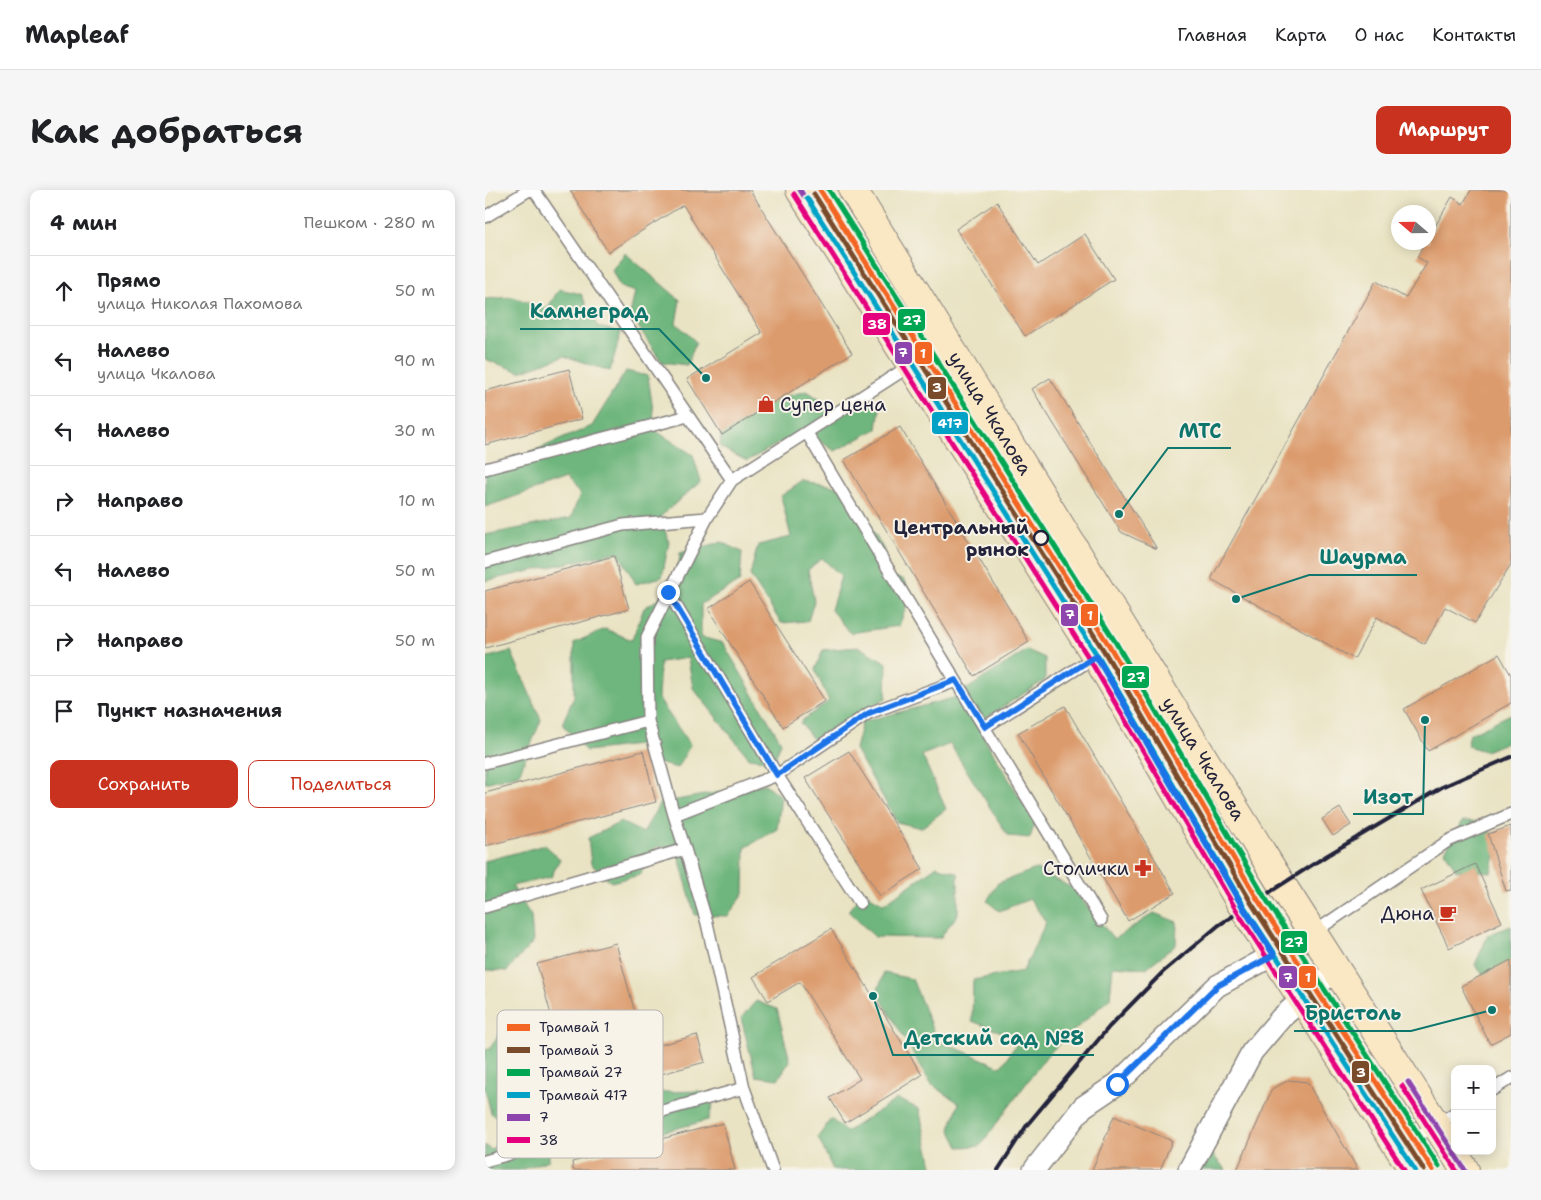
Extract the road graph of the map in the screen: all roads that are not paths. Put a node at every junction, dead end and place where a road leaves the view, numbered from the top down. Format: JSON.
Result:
{"nodes":[{"id":1,"x":529,"y":190,"type":"edge"},
{"id":2,"x":534,"y":190,"type":"edge"},
{"id":3,"x":800,"y":190,"type":"edge"},
{"id":4,"x":853,"y":190,"type":"edge"},
{"id":5,"x":485,"y":217,"type":"edge"},
{"id":6,"x":947,"y":342,"type":"junction"},
{"id":7,"x":911,"y":364,"type":"junction"},
{"id":8,"x":687,"y":416,"type":"junction"},
{"id":9,"x":807,"y":433,"type":"junction"},
{"id":10,"x":485,"y":469,"type":"edge"},
{"id":11,"x":732,"y":480,"type":"junction"},
{"id":12,"x":707,"y":518,"type":"junction"},
{"id":13,"x":485,"y":562,"type":"edge"},
{"id":14,"x":668,"y":592,"type":"junction"},
{"id":15,"x":1128,"y":636,"type":"junction"},
{"id":16,"x":1096,"y":656,"type":"junction"},
{"id":17,"x":956,"y":680,"type":"junction"},
{"id":18,"x":648,"y":721,"type":"junction"},
{"id":19,"x":985,"y":727,"type":"junction"},
{"id":20,"x":485,"y":762,"type":"edge"},
{"id":21,"x":777,"y":775,"type":"junction"},
{"id":22,"x":1511,"y":814,"type":"edge"},
{"id":23,"x":675,"y":815,"type":"junction"},
{"id":24,"x":685,"y":849,"type":"junction"},
{"id":25,"x":860,"y":903,"type":"dead end"},
{"id":26,"x":485,"y":907,"type":"edge"},
{"id":27,"x":1101,"y":920,"type":"dead end"},
{"id":28,"x":1313,"y":933,"type":"junction"},
{"id":29,"x":1274,"y":955,"type":"junction"},
{"id":30,"x":1336,"y":969,"type":"junction"},
{"id":31,"x":1303,"y":999,"type":"junction"},
{"id":32,"x":1511,"y":1078,"type":"edge"},
{"id":33,"x":1496,"y":1087,"type":"edge"},
{"id":34,"x":744,"y":1088,"type":"junction"},
{"id":35,"x":663,"y":1111,"type":"edge"},
{"id":36,"x":1445,"y":1119,"type":"edge"},
{"id":37,"x":1406,"y":1159,"type":"edge"},
{"id":38,"x":773,"y":1170,"type":"edge"},
{"id":39,"x":1034,"y":1170,"type":"edge"},
{"id":40,"x":1189,"y":1170,"type":"edge"},
{"id":41,"x":1465,"y":1170,"type":"edge"}],
"edges":[{"from":1,"to":5,"type":"lane"},
{"from":2,"to":8,"type":"lane"},
{"from":3,"to":7,"type":"main road","name":"улица Чкалова"},
{"from":4,"to":6,"type":"main road","name":"улица Чкалова"},
{"from":6,"to":7,"type":"lane"},
{"from":6,"to":15,"type":"main road","name":"улица Чкалова"},
{"from":7,"to":9,"type":"lane"},
{"from":7,"to":16,"type":"main road","name":"улица Чкалова"},
{"from":8,"to":10,"type":"lane"},
{"from":8,"to":11,"type":"lane"},
{"from":9,"to":11,"type":"lane"},
{"from":9,"to":17,"type":"lane"},
{"from":11,"to":12,"type":"lane"},
{"from":12,"to":13,"type":"lane"},
{"from":12,"to":14,"type":"lane"},
{"from":14,"to":18,"type":"lane"},
{"from":14,"to":21,"type":"lane"},
{"from":15,"to":16,"type":"lane"},
{"from":15,"to":28,"type":"main road","name":"улица Чкалова"},
{"from":16,"to":19,"type":"lane"},
{"from":16,"to":29,"type":"main road","name":"улица Чкалова"},
{"from":17,"to":19,"type":"lane"},
{"from":17,"to":21,"type":"lane"},
{"from":18,"to":20,"type":"lane"},
{"from":18,"to":23,"type":"lane"},
{"from":19,"to":27,"type":"lane"},
{"from":21,"to":23,"type":"lane"},
{"from":21,"to":25,"type":"lane"},
{"from":22,"to":28,"type":"lane"},
{"from":23,"to":24,"type":"lane"},
{"from":24,"to":26,"type":"lane"},
{"from":24,"to":34,"type":"lane"},
{"from":28,"to":29,"type":"street"},
{"from":28,"to":30,"type":"main road","name":"улица Чкалова"},
{"from":29,"to":31,"type":"main road","name":"улица Чкалова"},
{"from":29,"to":39,"type":"street"},
{"from":30,"to":31,"type":"street"},
{"from":30,"to":36,"type":"main road","name":"улица Чкалова"},
{"from":31,"to":37,"type":"main road","name":"улица Чкалова"},
{"from":31,"to":40,"type":"street"},
{"from":32,"to":33,"type":"lane"},
{"from":34,"to":35,"type":"lane"},
{"from":34,"to":38,"type":"lane"},
{"from":36,"to":37,"type":"lane"},
{"from":36,"to":41,"type":"main road","name":"улица Чкалова"}]}
